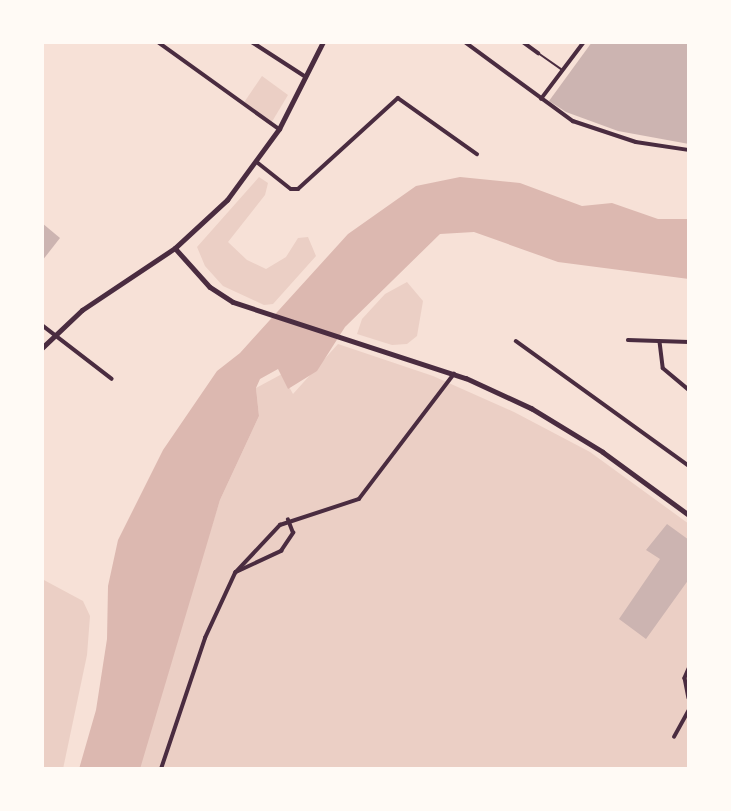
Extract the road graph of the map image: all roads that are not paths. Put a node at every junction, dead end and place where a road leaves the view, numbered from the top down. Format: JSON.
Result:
{"nodes":[{"id":1,"x":158,"y":42,"type":"edge"},
{"id":2,"x":253,"y":42,"type":"edge"},
{"id":3,"x":323,"y":42,"type":"edge"},
{"id":4,"x":465,"y":42,"type":"edge"},
{"id":5,"x":523,"y":42,"type":"edge"},
{"id":6,"x":584,"y":42,"type":"edge"},
{"id":7,"x":538,"y":53,"type":"joint"},
{"id":8,"x":562,"y":71,"type":"junction"},
{"id":9,"x":307,"y":77,"type":"junction"},
{"id":10,"x":541,"y":99,"type":"junction"},
{"id":11,"x":279,"y":129,"type":"junction"},
{"id":12,"x":689,"y":150,"type":"edge"},
{"id":13,"x":477,"y":154,"type":"dead end"},
{"id":14,"x":257,"y":162,"type":"junction"},
{"id":15,"x":175,"y":248,"type":"junction"},
{"id":16,"x":42,"y":325,"type":"edge"},
{"id":17,"x":54,"y":335,"type":"junction"},
{"id":18,"x":628,"y":340,"type":"dead end"},
{"id":19,"x":516,"y":341,"type":"dead end"},
{"id":20,"x":660,"y":342,"type":"junction"},
{"id":21,"x":689,"y":342,"type":"edge"},
{"id":22,"x":42,"y":348,"type":"edge"},
{"id":23,"x":454,"y":374,"type":"junction"},
{"id":24,"x":112,"y":379,"type":"dead end"},
{"id":25,"x":689,"y":390,"type":"edge"},
{"id":26,"x":689,"y":466,"type":"edge"},
{"id":27,"x":689,"y":515,"type":"edge"},
{"id":28,"x":288,"y":520,"type":"junction"},
{"id":29,"x":235,"y":573,"type":"junction"},
{"id":30,"x":689,"y":669,"type":"edge"},
{"id":31,"x":689,"y":698,"type":"edge"},
{"id":32,"x":689,"y":710,"type":"edge"},
{"id":33,"x":674,"y":737,"type":"dead end"},
{"id":34,"x":161,"y":769,"type":"edge"}],
"edges":[{"from":1,"to":11,"type":"street"},
{"from":2,"to":9,"type":"street"},
{"from":3,"to":9,"type":"main road"},
{"from":4,"to":10,"type":"street"},
{"from":5,"to":7,"type":"street"},
{"from":6,"to":8,"type":"street"},
{"from":7,"to":8,"type":"lane"},
{"from":8,"to":10,"type":"street"},
{"from":9,"to":11,"type":"main road"},
{"from":10,"to":12,"type":"street"},
{"from":11,"to":14,"type":"main road"},
{"from":13,"to":14,"type":"street"},
{"from":14,"to":15,"type":"main road"},
{"from":15,"to":17,"type":"main road"},
{"from":15,"to":23,"type":"main road"},
{"from":16,"to":17,"type":"street"},
{"from":17,"to":22,"type":"main road"},
{"from":17,"to":24,"type":"street"},
{"from":18,"to":20,"type":"street"},
{"from":19,"to":26,"type":"street"},
{"from":20,"to":21,"type":"street"},
{"from":20,"to":25,"type":"street"},
{"from":23,"to":27,"type":"main road"},
{"from":23,"to":28,"type":"street"},
{"from":28,"to":29,"type":"street"},
{"from":28,"to":29,"type":"street"},
{"from":29,"to":34,"type":"street"},
{"from":30,"to":31,"type":"street"},
{"from":32,"to":33,"type":"street"}]}
